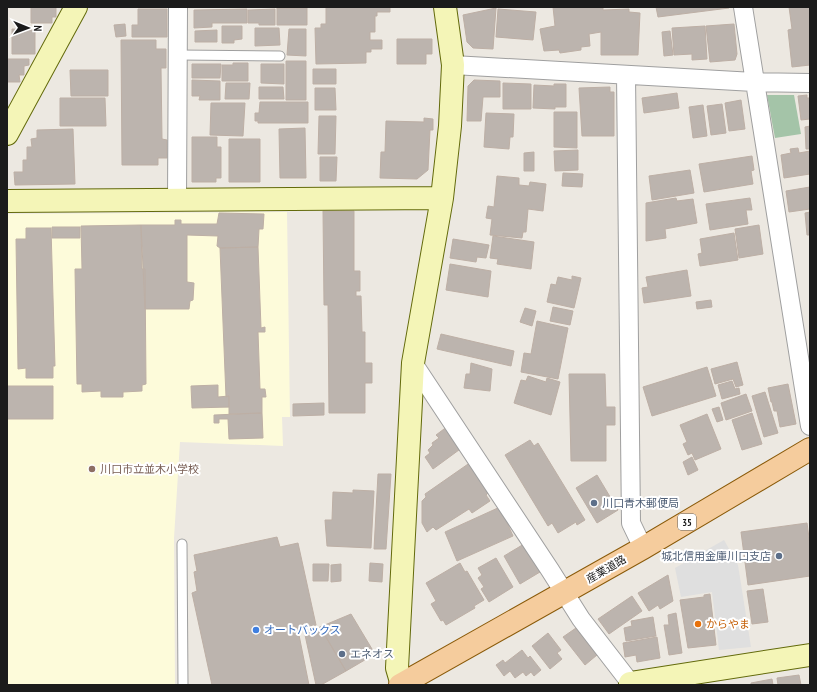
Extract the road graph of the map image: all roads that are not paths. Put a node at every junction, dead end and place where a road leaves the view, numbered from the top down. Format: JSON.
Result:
{"nodes":[{"id":1,"x":76,"y":7,"type":"edge"},
{"id":2,"x":178,"y":7,"type":"edge"},
{"id":3,"x":445,"y":7,"type":"edge"},
{"id":4,"x":743,"y":7,"type":"edge"},
{"id":5,"x":179,"y":55,"type":"junction"},
{"id":6,"x":280,"y":56,"type":"dead end"},
{"id":7,"x":453,"y":64,"type":"junction"},
{"id":8,"x":626,"y":75,"type":"junction"},
{"id":9,"x":754,"y":82,"type":"junction"},
{"id":10,"x":810,"y":83,"type":"edge"},
{"id":11,"x":7,"y":134,"type":"edge"},
{"id":12,"x":442,"y":198,"type":"junction"},
{"id":13,"x":177,"y":200,"type":"junction"},
{"id":14,"x":7,"y":201,"type":"edge"},
{"id":15,"x":413,"y":363,"type":"junction"},
{"id":16,"x":810,"y":426,"type":"edge"},
{"id":17,"x":810,"y":449,"type":"edge"},
{"id":18,"x":182,"y":544,"type":"dead end"},
{"id":19,"x":643,"y":548,"type":"junction"},
{"id":20,"x":563,"y":594,"type":"junction"},
{"id":21,"x":810,"y":655,"type":"edge"},
{"id":22,"x":626,"y":684,"type":"edge"},
{"id":23,"x":183,"y":685,"type":"edge"},
{"id":24,"x":402,"y":685,"type":"edge"}],
"edges":[{"from":1,"to":11,"type":"street"},
{"from":2,"to":5,"type":"street"},
{"from":3,"to":7,"type":"street"},
{"from":4,"to":9,"type":"street"},
{"from":5,"to":6,"type":"lane"},
{"from":5,"to":13,"type":"street"},
{"from":7,"to":8,"type":"street"},
{"from":7,"to":12,"type":"street"},
{"from":8,"to":9,"type":"street"},
{"from":8,"to":19,"type":"street"},
{"from":9,"to":10,"type":"street"},
{"from":9,"to":16,"type":"street"},
{"from":12,"to":13,"type":"street"},
{"from":12,"to":15,"type":"street"},
{"from":13,"to":14,"type":"street"},
{"from":15,"to":20,"type":"street"},
{"from":15,"to":24,"type":"street"},
{"from":17,"to":19,"type":"main road","name":"産業道路","number":"35"},
{"from":18,"to":23,"type":"lane"},
{"from":19,"to":20,"type":"main road","name":"産業道路","number":"35"},
{"from":20,"to":22,"type":"street"},
{"from":20,"to":24,"type":"main road","name":"産業道路","number":"35"},
{"from":21,"to":22,"type":"street"}]}
